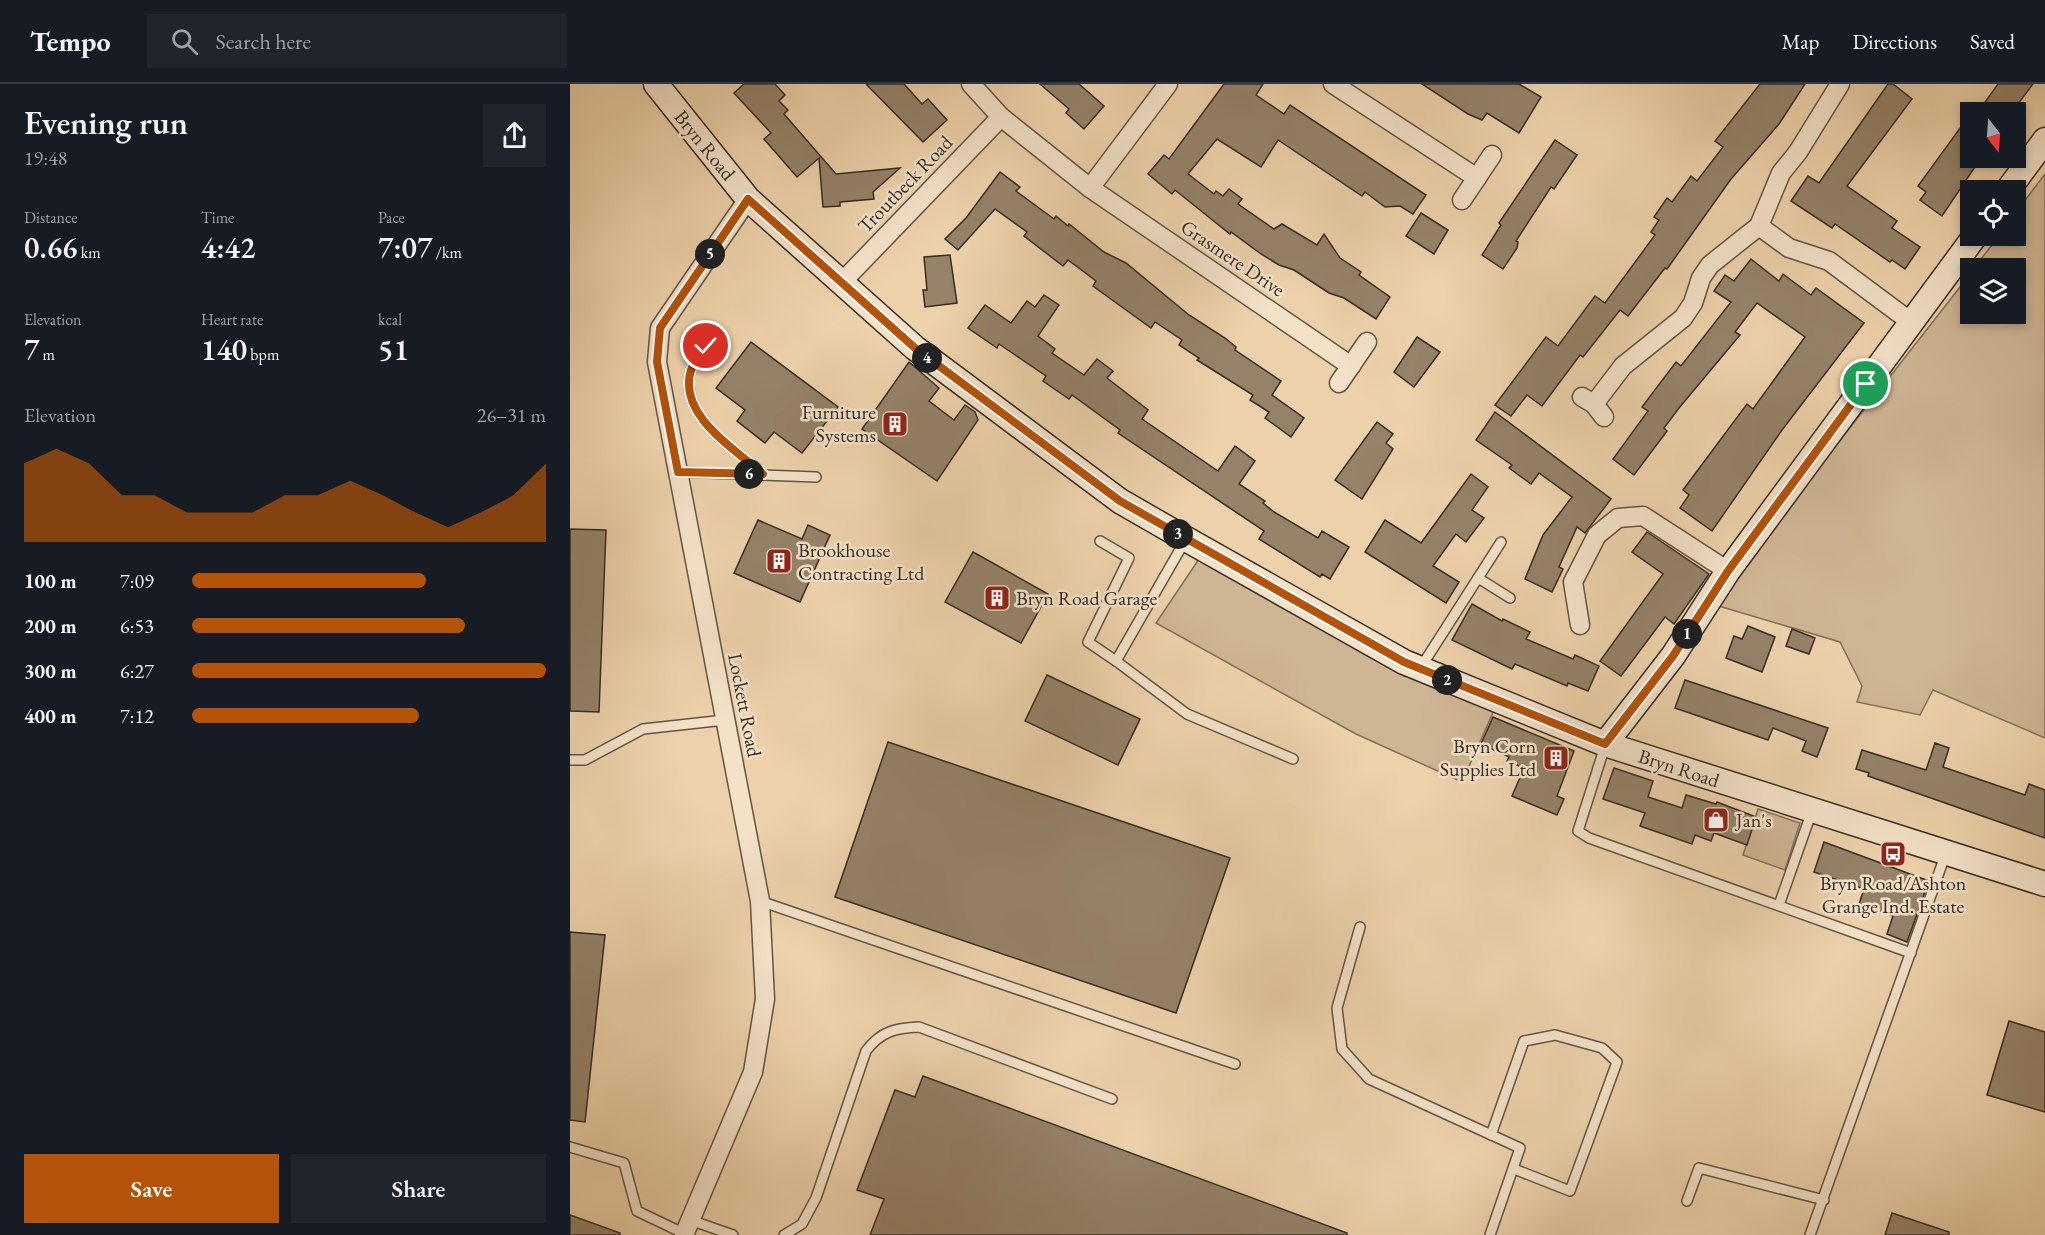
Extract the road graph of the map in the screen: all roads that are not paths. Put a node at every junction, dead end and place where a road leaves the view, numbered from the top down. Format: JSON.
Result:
{"nodes":[{"id":1,"x":656,"y":84,"type":"edge"},
{"id":2,"x":971,"y":84,"type":"edge"},
{"id":3,"x":1168,"y":84,"type":"edge"},
{"id":4,"x":1333,"y":84,"type":"edge"},
{"id":5,"x":1840,"y":84,"type":"edge"},
{"id":6,"x":1001,"y":117,"type":"junction"},
{"id":7,"x":2045,"y":140,"type":"edge"},
{"id":8,"x":1492,"y":155,"type":"dead end"},
{"id":9,"x":1477,"y":178,"type":"junction"},
{"id":10,"x":2015,"y":180,"type":"edge"},
{"id":11,"x":1090,"y":188,"type":"junction"},
{"id":12,"x":748,"y":199,"type":"junction"},
{"id":13,"x":1462,"y":200,"type":"dead end"},
{"id":14,"x":1759,"y":226,"type":"junction"},
{"id":15,"x":1968,"y":246,"type":"edge"},
{"id":16,"x":841,"y":283,"type":"junction"},
{"id":17,"x":1911,"y":322,"type":"junction"},
{"id":18,"x":1366,"y":342,"type":"dead end"},
{"id":19,"x":706,"y":346,"type":"dead end"},
{"id":20,"x":1351,"y":366,"type":"junction"},
{"id":21,"x":1339,"y":383,"type":"dead end"},
{"id":22,"x":1594,"y":406,"type":"dead end"},
{"id":23,"x":678,"y":472,"type":"junction"},
{"id":24,"x":763,"y":474,"type":"junction"},
{"id":25,"x":816,"y":477,"type":"dead end"},
{"id":26,"x":1186,"y":539,"type":"junction"},
{"id":27,"x":1100,"y":541,"type":"dead end"},
{"id":28,"x":1501,"y":542,"type":"dead end"},
{"id":29,"x":1728,"y":571,"type":"junction"},
{"id":30,"x":1478,"y":578,"type":"junction"},
{"id":31,"x":1510,"y":598,"type":"dead end"},
{"id":32,"x":1580,"y":625,"type":"dead end"},
{"id":33,"x":1116,"y":661,"type":"junction"},
{"id":34,"x":1420,"y":669,"type":"junction"},
{"id":35,"x":725,"y":720,"type":"junction"},
{"id":36,"x":1605,"y":744,"type":"junction"},
{"id":37,"x":1293,"y":759,"type":"dead end"},
{"id":38,"x":570,"y":760,"type":"edge"},
{"id":39,"x":1812,"y":811,"type":"junction"},
{"id":40,"x":1946,"y":853,"type":"junction"},
{"id":41,"x":2045,"y":884,"type":"edge"},
{"id":42,"x":760,"y":901,"type":"junction"},
{"id":43,"x":1779,"y":905,"type":"junction"},
{"id":44,"x":1360,"y":927,"type":"dead end"},
{"id":45,"x":1911,"y":953,"type":"junction"},
{"id":46,"x":1235,"y":1064,"type":"dead end"},
{"id":47,"x":1112,"y":1099,"type":"dead end"},
{"id":48,"x":1491,"y":1135,"type":"junction"},
{"id":49,"x":570,"y":1147,"type":"edge"},
{"id":50,"x":1514,"y":1169,"type":"junction"},
{"id":51,"x":1824,"y":1200,"type":"junction"},
{"id":52,"x":1687,"y":1201,"type":"dead end"},
{"id":53,"x":686,"y":1230,"type":"edge"},
{"id":54,"x":733,"y":1235,"type":"edge"},
{"id":55,"x":784,"y":1235,"type":"edge"},
{"id":56,"x":1490,"y":1235,"type":"edge"},
{"id":57,"x":1810,"y":1235,"type":"edge"}],
"edges":[{"from":1,"to":12,"type":"main road","name":"Bryn Road"},
{"from":2,"to":6,"type":"street","name":"Grasmere Drive"},
{"from":3,"to":11,"type":"street"},
{"from":4,"to":9,"type":"street"},
{"from":5,"to":14,"type":"street"},
{"from":6,"to":11,"type":"street","name":"Grasmere Drive"},
{"from":6,"to":16,"type":"street","name":"Troutbeck Road"},
{"from":7,"to":10,"type":"main road"},
{"from":8,"to":9,"type":"street"},
{"from":9,"to":13,"type":"street"},
{"from":11,"to":20,"type":"street","name":"Grasmere Drive"},
{"from":12,"to":16,"type":"main road","name":"Bryn Road"},
{"from":12,"to":23,"type":"street","name":"Lockett Road"},
{"from":14,"to":17,"type":"street"},
{"from":14,"to":22,"type":"street"},
{"from":15,"to":17,"type":"main road"},
{"from":16,"to":26,"type":"main road","name":"Bryn Road"},
{"from":17,"to":29,"type":"main road"},
{"from":18,"to":20,"type":"street"},
{"from":19,"to":24,"type":"lane"},
{"from":20,"to":21,"type":"street"},
{"from":23,"to":24,"type":"lane"},
{"from":23,"to":35,"type":"street","name":"Lockett Road"},
{"from":24,"to":25,"type":"lane"},
{"from":26,"to":33,"type":"lane"},
{"from":26,"to":34,"type":"main road","name":"Bryn Road"},
{"from":27,"to":33,"type":"lane"},
{"from":28,"to":30,"type":"lane"},
{"from":29,"to":32,"type":"street"},
{"from":29,"to":36,"type":"main road"},
{"from":30,"to":31,"type":"lane"},
{"from":30,"to":34,"type":"lane"},
{"from":33,"to":37,"type":"lane"},
{"from":34,"to":36,"type":"main road","name":"Bryn Road"},
{"from":35,"to":38,"type":"lane"},
{"from":35,"to":42,"type":"street","name":"Lockett Road"},
{"from":36,"to":39,"type":"main road","name":"Bryn Road"},
{"from":36,"to":43,"type":"lane"},
{"from":39,"to":40,"type":"main road","name":"Bryn Road"},
{"from":39,"to":43,"type":"lane"},
{"from":40,"to":41,"type":"main road","name":"Bryn Road"},
{"from":40,"to":45,"type":"lane"},
{"from":42,"to":46,"type":"lane"},
{"from":42,"to":53,"type":"street","name":"Lockett Road"},
{"from":43,"to":45,"type":"lane"},
{"from":44,"to":48,"type":"lane"},
{"from":45,"to":51,"type":"lane"},
{"from":47,"to":55,"type":"lane"},
{"from":48,"to":50,"type":"lane"},
{"from":48,"to":50,"type":"lane"},
{"from":49,"to":53,"type":"lane"},
{"from":50,"to":56,"type":"lane"},
{"from":51,"to":52,"type":"lane"},
{"from":51,"to":57,"type":"lane"},
{"from":53,"to":54,"type":"lane"}]}
